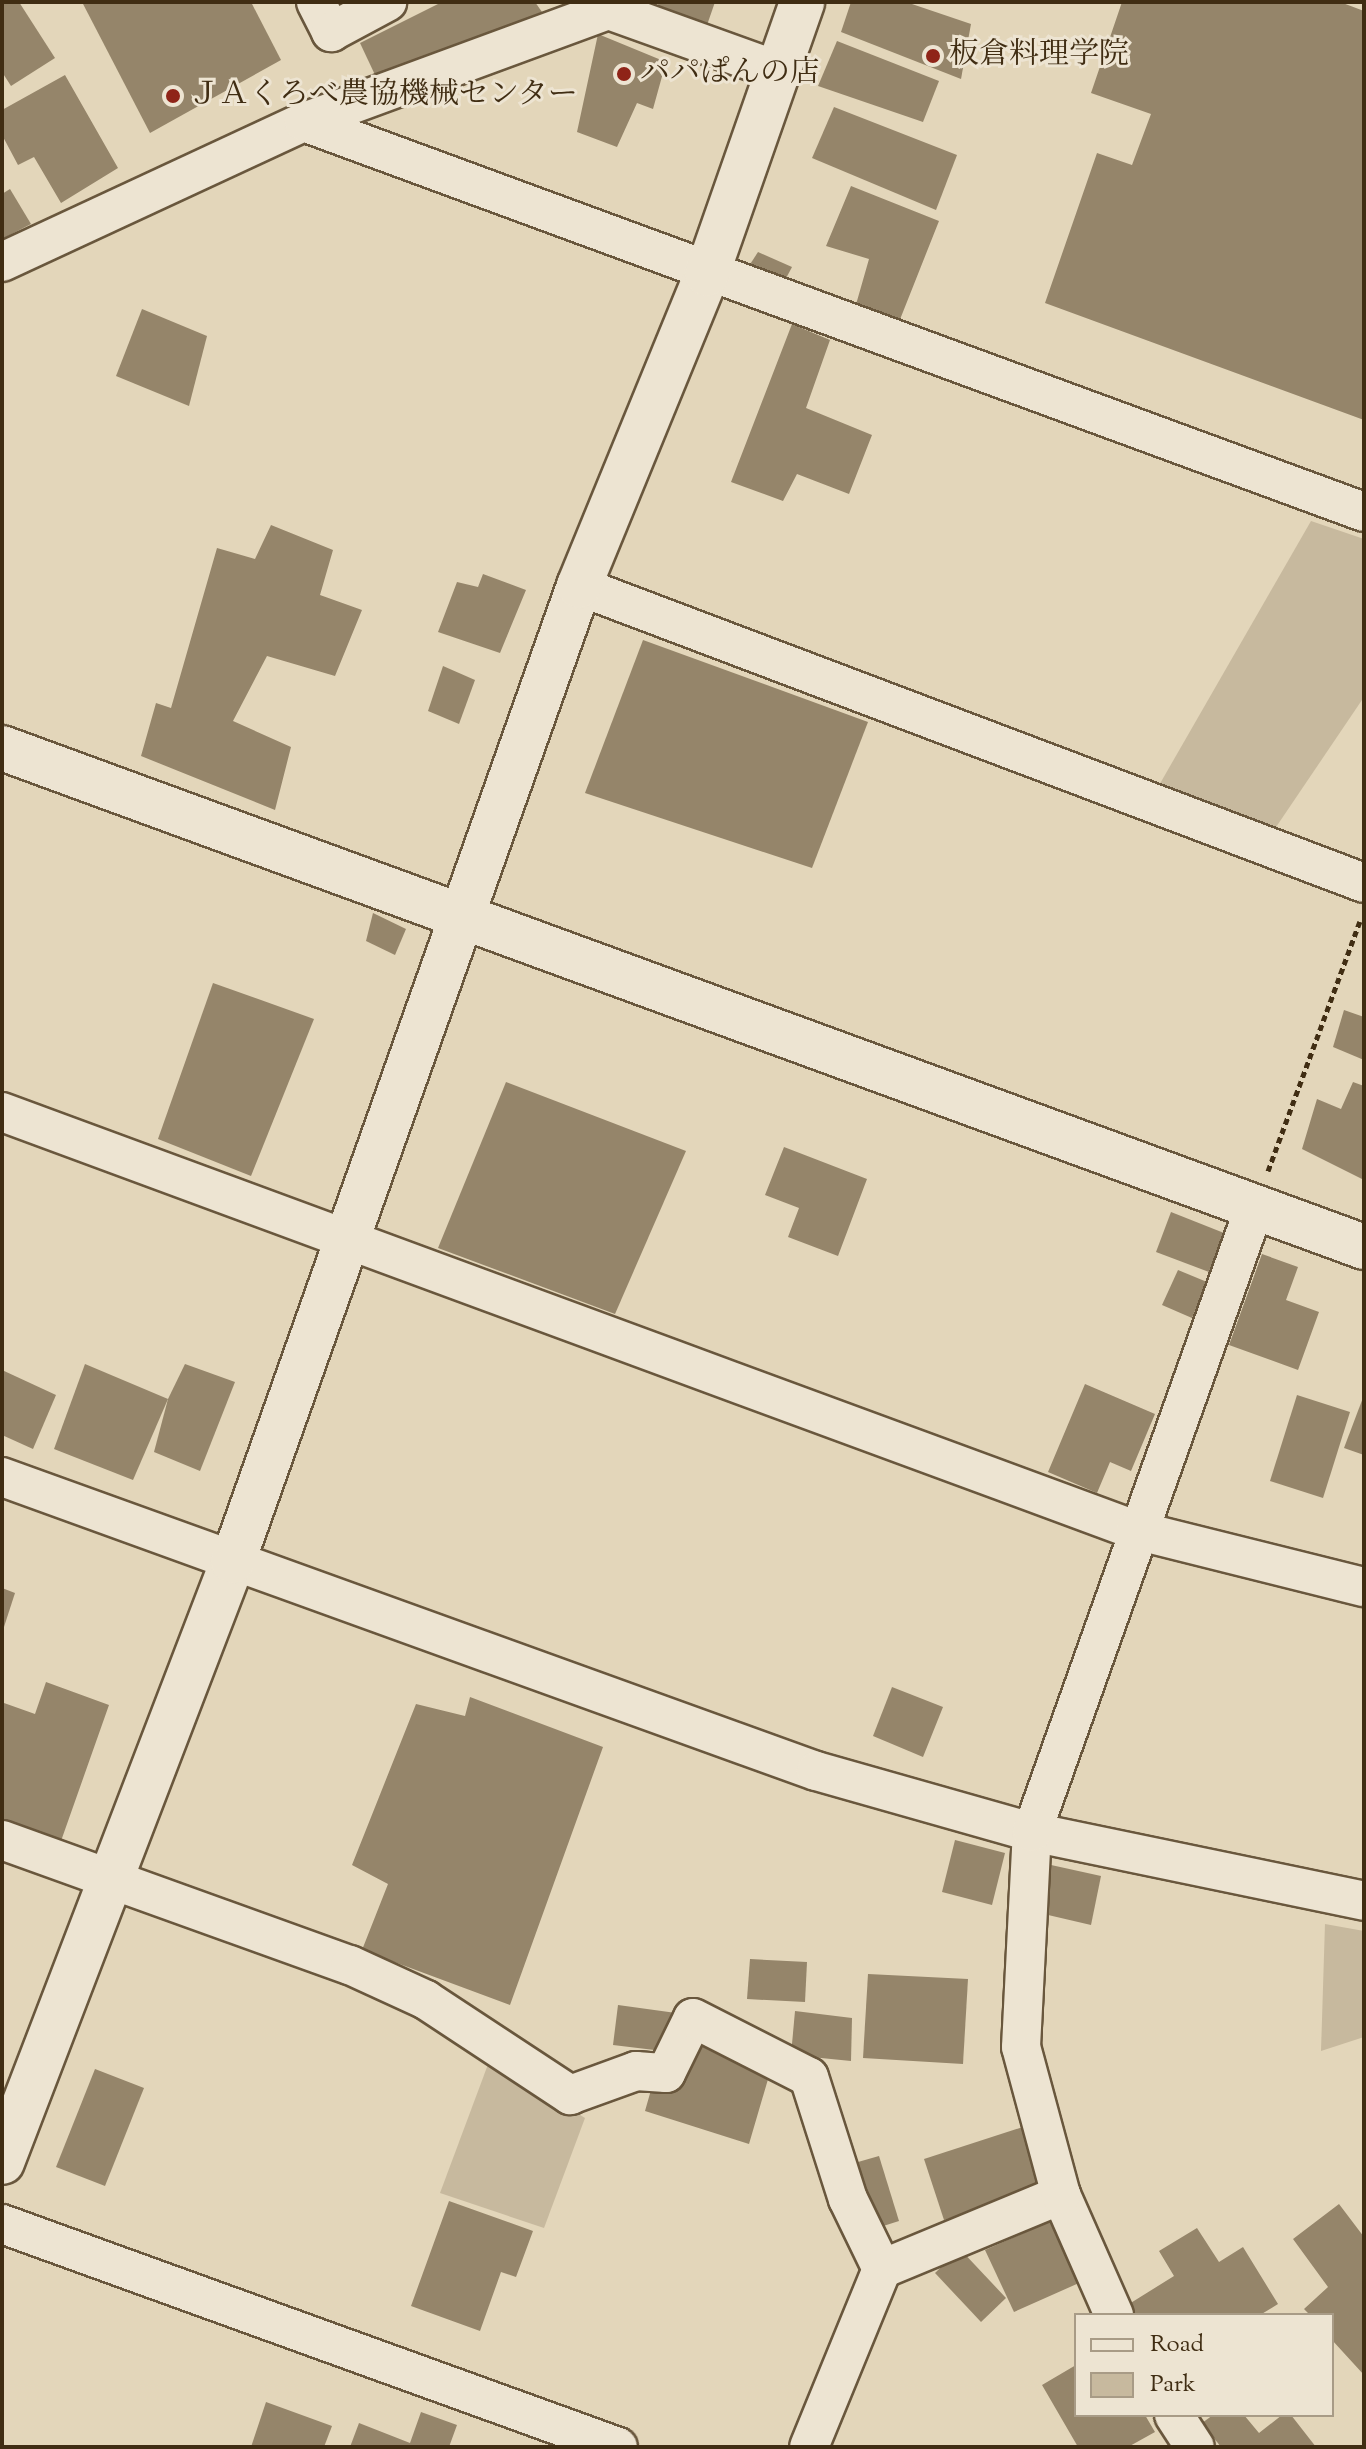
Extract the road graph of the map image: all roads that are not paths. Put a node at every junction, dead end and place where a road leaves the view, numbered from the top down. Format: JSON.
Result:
{"nodes":[{"id":1,"x":316,"y":2,"type":"edge"},
{"id":2,"x":387,"y":2,"type":"edge"},
{"id":3,"x":802,"y":2,"type":"edge"},
{"id":4,"x":778,"y":71,"type":"junction"},
{"id":5,"x":304,"y":122,"type":"junction"},
{"id":6,"x":2,"y":262,"type":"edge"},
{"id":7,"x":707,"y":274,"type":"junction"},
{"id":8,"x":1364,"y":512,"type":"edge"},
{"id":9,"x":579,"y":586,"type":"junction"},
{"id":10,"x":2,"y":748,"type":"edge"},
{"id":11,"x":1364,"y":883,"type":"edge"},
{"id":12,"x":465,"y":914,"type":"junction"},
{"id":13,"x":2,"y":1112,"type":"edge"},
{"id":14,"x":1255,"y":1206,"type":"junction"},
{"id":15,"x":348,"y":1241,"type":"junction"},
{"id":16,"x":1364,"y":1247,"type":"edge"},
{"id":17,"x":2,"y":1477,"type":"edge"},
{"id":18,"x":1135,"y":1530,"type":"junction"},
{"id":19,"x":233,"y":1561,"type":"junction"},
{"id":20,"x":1364,"y":1587,"type":"edge"},
{"id":21,"x":1032,"y":1832,"type":"junction"},
{"id":22,"x":2,"y":1840,"type":"edge"},
{"id":23,"x":109,"y":1879,"type":"junction"},
{"id":24,"x":1364,"y":1901,"type":"edge"},
{"id":25,"x":2,"y":2162,"type":"edge"},
{"id":26,"x":1061,"y":2195,"type":"junction"},
{"id":27,"x":2,"y":2224,"type":"edge"},
{"id":28,"x":882,"y":2269,"type":"junction"},
{"id":29,"x":1113,"y":2313,"type":"edge"},
{"id":30,"x":1175,"y":2417,"type":"edge"},
{"id":31,"x":618,"y":2447,"type":"edge"},
{"id":32,"x":809,"y":2447,"type":"edge"},
{"id":33,"x":1195,"y":2447,"type":"edge"}],
"edges":[{"from":1,"to":2,"type":"street"},
{"from":3,"to":4,"type":"street"},
{"from":4,"to":5,"type":"street"},
{"from":4,"to":7,"type":"street"},
{"from":5,"to":6,"type":"street"},
{"from":5,"to":7,"type":"street"},
{"from":7,"to":8,"type":"street"},
{"from":7,"to":9,"type":"street"},
{"from":9,"to":11,"type":"street"},
{"from":9,"to":12,"type":"street"},
{"from":10,"to":12,"type":"street"},
{"from":12,"to":14,"type":"street"},
{"from":12,"to":15,"type":"street"},
{"from":13,"to":15,"type":"street"},
{"from":14,"to":16,"type":"street"},
{"from":14,"to":18,"type":"street"},
{"from":15,"to":18,"type":"street"},
{"from":15,"to":19,"type":"street"},
{"from":17,"to":19,"type":"street"},
{"from":18,"to":20,"type":"street"},
{"from":18,"to":21,"type":"street"},
{"from":19,"to":21,"type":"street"},
{"from":19,"to":23,"type":"street"},
{"from":21,"to":24,"type":"street"},
{"from":21,"to":26,"type":"street"},
{"from":22,"to":23,"type":"street"},
{"from":23,"to":25,"type":"street"},
{"from":23,"to":28,"type":"street"},
{"from":26,"to":28,"type":"street"},
{"from":26,"to":29,"type":"street"},
{"from":27,"to":31,"type":"street"},
{"from":28,"to":32,"type":"street"},
{"from":30,"to":33,"type":"street"}]}
